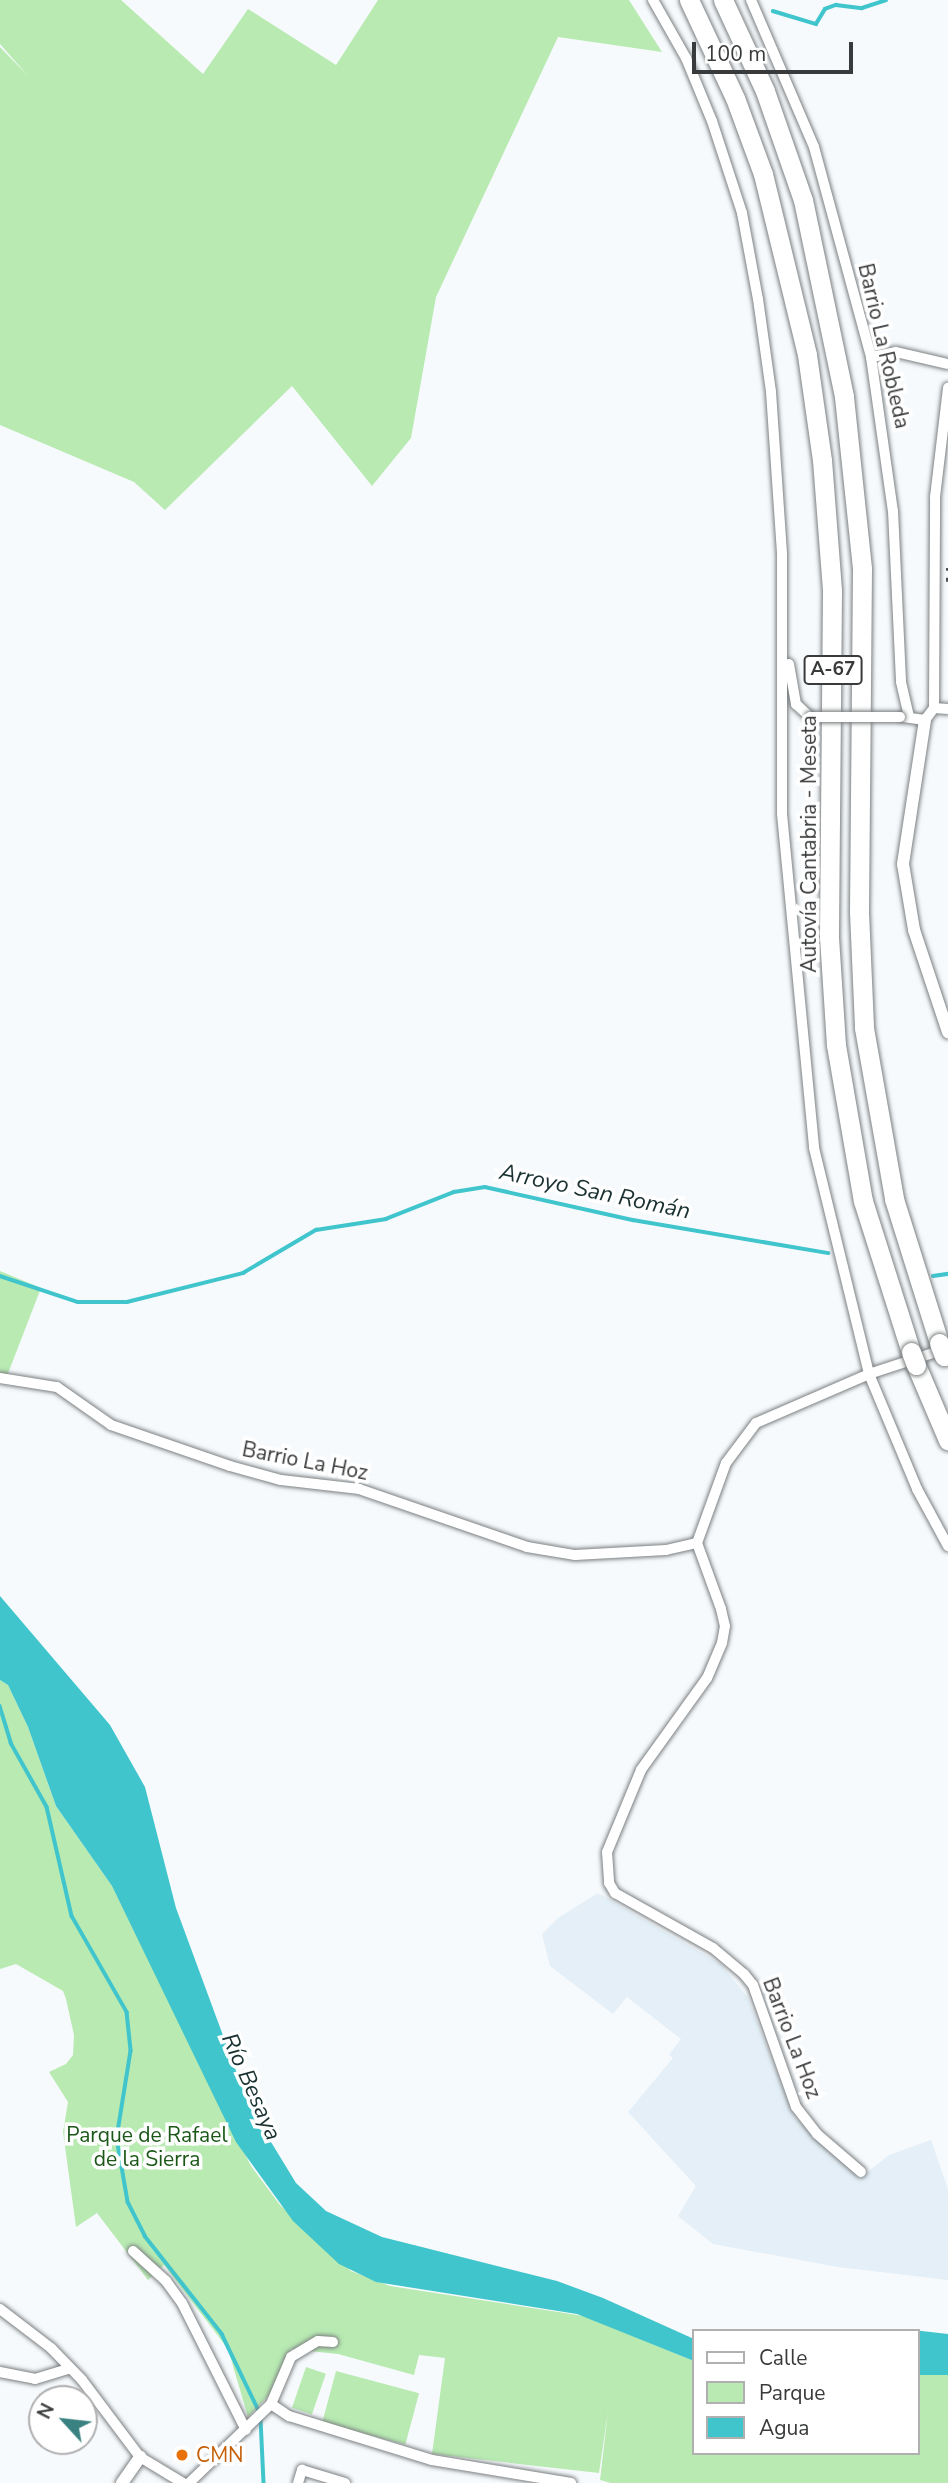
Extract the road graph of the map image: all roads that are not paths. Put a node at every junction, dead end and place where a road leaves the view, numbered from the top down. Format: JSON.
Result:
{"nodes":[{"id":1,"x":653,"y":0,"type":"edge"},
{"id":2,"x":689,"y":0,"type":"edge"},
{"id":3,"x":723,"y":0,"type":"edge"},
{"id":4,"x":751,"y":0,"type":"edge"},
{"id":5,"x":871,"y":357,"type":"junction"},
{"id":6,"x":948,"y":364,"type":"edge"},
{"id":7,"x":948,"y":388,"type":"edge"},
{"id":8,"x":785,"y":638,"type":"junction"},
{"id":9,"x":933,"y":708,"type":"junction"},
{"id":10,"x":948,"y":709,"type":"edge"},
{"id":11,"x":810,"y":716,"type":"junction"},
{"id":12,"x":905,"y":717,"type":"junction"},
{"id":13,"x":925,"y":720,"type":"junction"},
{"id":14,"x":784,"y":724,"type":"junction"},
{"id":15,"x":948,"y":1032,"type":"edge"},
{"id":16,"x":945,"y":1353,"type":"edge"},
{"id":17,"x":869,"y":1374,"type":"junction"},
{"id":18,"x":0,"y":1378,"type":"edge"},
{"id":19,"x":948,"y":1440,"type":"edge"},
{"id":20,"x":697,"y":1543,"type":"junction"},
{"id":21,"x":948,"y":1546,"type":"edge"},
{"id":22,"x":861,"y":2172,"type":"dead end"},
{"id":23,"x":133,"y":2251,"type":"dead end"},
{"id":24,"x":0,"y":2309,"type":"edge"},
{"id":25,"x":332,"y":2342,"type":"dead end"},
{"id":26,"x":70,"y":2368,"type":"junction"},
{"id":27,"x":0,"y":2372,"type":"edge"},
{"id":28,"x":269,"y":2407,"type":"junction"},
{"id":29,"x":246,"y":2430,"type":"junction"},
{"id":30,"x":139,"y":2457,"type":"junction"},
{"id":31,"x":122,"y":2483,"type":"edge"},
{"id":32,"x":183,"y":2483,"type":"edge"},
{"id":33,"x":189,"y":2483,"type":"edge"},
{"id":34,"x":298,"y":2483,"type":"edge"},
{"id":35,"x":345,"y":2483,"type":"edge"},
{"id":36,"x":571,"y":2483,"type":"edge"}],
"edges":[{"from":1,"to":8,"type":"street"},
{"from":2,"to":19,"type":"highway","name":"Autovía Cantabria - Meseta","number":"A-67"},
{"from":3,"to":16,"type":"highway","number":"A-67"},
{"from":4,"to":5,"type":"street","name":"Barrio La Robleda"},
{"from":5,"to":6,"type":"street"},
{"from":5,"to":12,"type":"street","name":"Barrio La Robleda"},
{"from":7,"to":9,"type":"street","name":"Barrio La Robleda"},
{"from":8,"to":11,"type":"street"},
{"from":8,"to":14,"type":"street"},
{"from":9,"to":10,"type":"street"},
{"from":9,"to":13,"type":"street"},
{"from":11,"to":12,"type":"street","bridge":true},
{"from":11,"to":14,"type":"street"},
{"from":12,"to":13,"type":"street"},
{"from":13,"to":15,"type":"street"},
{"from":14,"to":17,"type":"street"},
{"from":16,"to":17,"type":"street"},
{"from":17,"to":20,"type":"street"},
{"from":17,"to":21,"type":"street"},
{"from":18,"to":20,"type":"street","name":"Barrio La Hoz"},
{"from":20,"to":22,"type":"street","name":"Barrio La Hoz"},
{"from":23,"to":29,"type":"street"},
{"from":24,"to":26,"type":"street"},
{"from":25,"to":28,"type":"street"},
{"from":26,"to":27,"type":"street"},
{"from":26,"to":30,"type":"street"},
{"from":28,"to":29,"type":"street"},
{"from":28,"to":36,"type":"street"},
{"from":29,"to":33,"type":"street"},
{"from":30,"to":31,"type":"street"},
{"from":30,"to":32,"type":"street"},
{"from":34,"to":35,"type":"street"}]}
